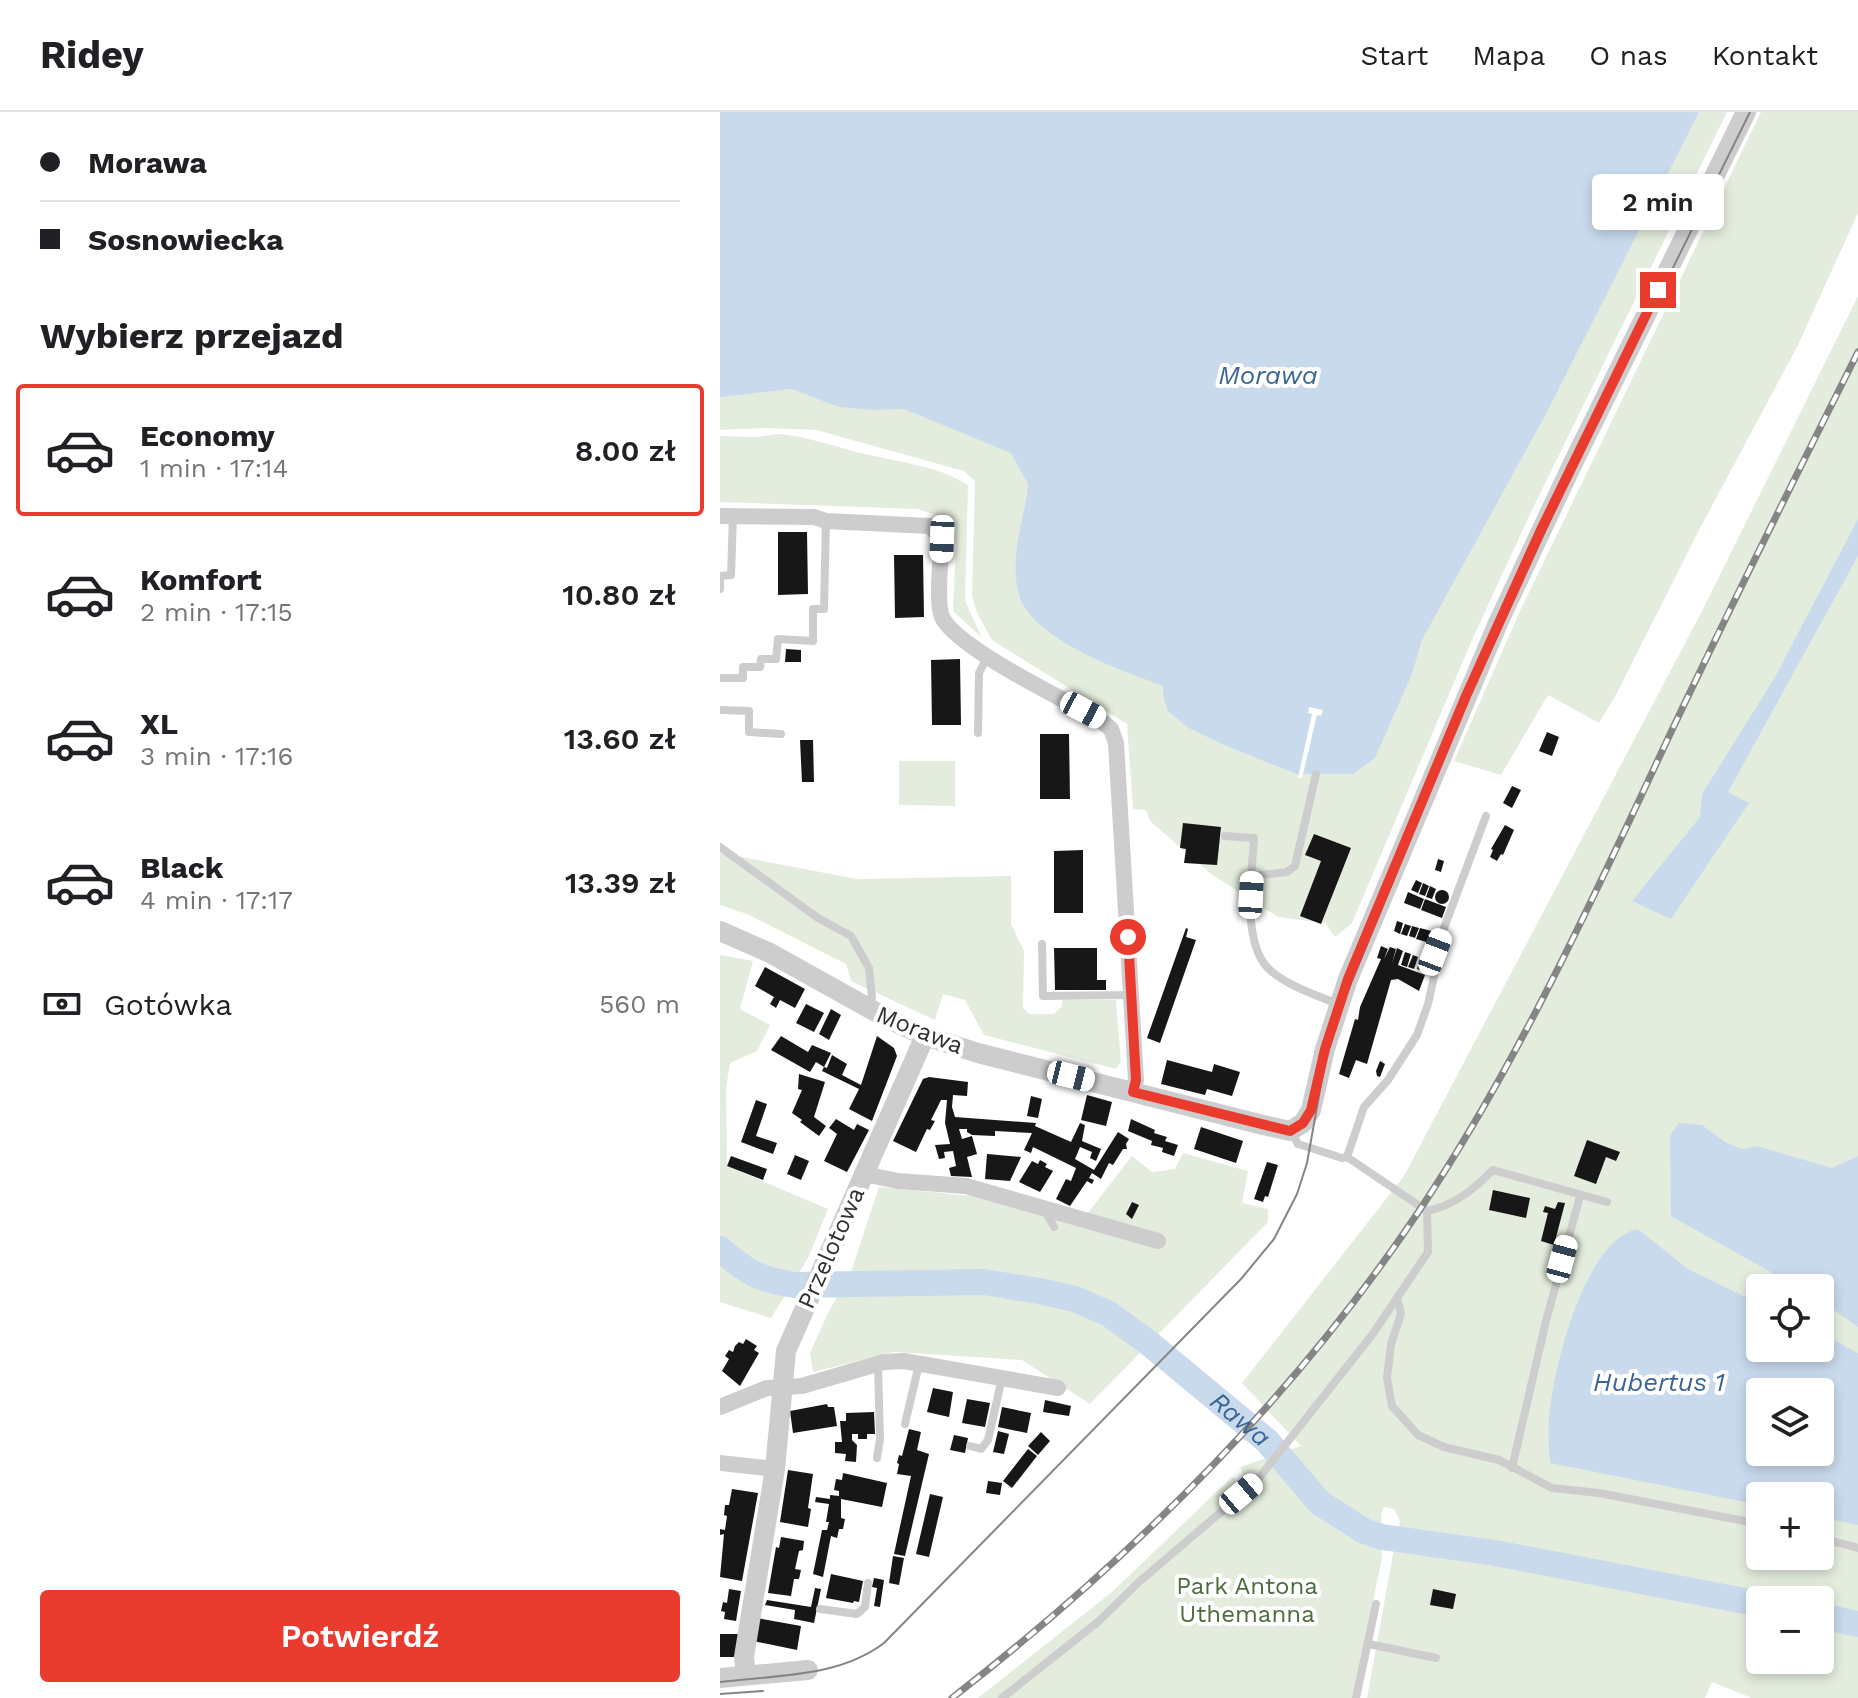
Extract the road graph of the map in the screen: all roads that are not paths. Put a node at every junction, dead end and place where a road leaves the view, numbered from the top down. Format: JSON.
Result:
{"nodes":[{"id":1,"x":1746,"y":112,"type":"edge"},
{"id":2,"x":726,"y":516,"type":"edge"},
{"id":3,"x":826,"y":521,"type":"junction"},
{"id":4,"x":720,"y":589,"type":"edge"},
{"id":5,"x":987,"y":657,"type":"junction"},
{"id":6,"x":720,"y":678,"type":"edge"},
{"id":7,"x":720,"y":710,"type":"edge"},
{"id":8,"x":978,"y":733,"type":"dead end"},
{"id":9,"x":781,"y":734,"type":"dead end"},
{"id":10,"x":1316,"y":774,"type":"dead end"},
{"id":11,"x":1486,"y":816,"type":"dead end"},
{"id":12,"x":1225,"y":836,"type":"dead end"},
{"id":13,"x":720,"y":847,"type":"edge"},
{"id":14,"x":1252,"y":876,"type":"junction"},
{"id":15,"x":720,"y":931,"type":"edge"},
{"id":16,"x":1042,"y":944,"type":"dead end"},
{"id":17,"x":1132,"y":995,"type":"junction"},
{"id":18,"x":1339,"y":1004,"type":"junction"},
{"id":19,"x":867,"y":1008,"type":"junction"},
{"id":20,"x":925,"y":1036,"type":"junction"},
{"id":21,"x":1133,"y":1092,"type":"junction"},
{"id":22,"x":1290,"y":1131,"type":"junction"},
{"id":23,"x":1347,"y":1157,"type":"junction"},
{"id":24,"x":864,"y":1174,"type":"junction"},
{"id":25,"x":1580,"y":1196,"type":"junction"},
{"id":26,"x":1607,"y":1202,"type":"dead end"},
{"id":27,"x":1042,"y":1207,"type":"junction"},
{"id":28,"x":1427,"y":1211,"type":"junction"},
{"id":29,"x":1054,"y":1227,"type":"dead end"},
{"id":30,"x":1158,"y":1241,"type":"dead end"},
{"id":31,"x":1397,"y":1298,"type":"junction"},
{"id":32,"x":878,"y":1364,"type":"junction"},
{"id":33,"x":919,"y":1364,"type":"junction"},
{"id":34,"x":1002,"y":1378,"type":"junction"},
{"id":35,"x":782,"y":1387,"type":"junction"},
{"id":36,"x":1058,"y":1388,"type":"dead end"},
{"id":37,"x":720,"y":1407,"type":"edge"},
{"id":38,"x":905,"y":1424,"type":"dead end"},
{"id":39,"x":970,"y":1446,"type":"dead end"},
{"id":40,"x":877,"y":1458,"type":"dead end"},
{"id":41,"x":720,"y":1463,"type":"edge"},
{"id":42,"x":1512,"y":1468,"type":"junction"},
{"id":43,"x":775,"y":1469,"type":"junction"},
{"id":44,"x":1746,"y":1521,"type":"edge"},
{"id":45,"x":1834,"y":1542,"type":"edge"},
{"id":46,"x":1858,"y":1548,"type":"edge"},
{"id":47,"x":868,"y":1583,"type":"dead end"},
{"id":48,"x":1376,"y":1604,"type":"dead end"},
{"id":49,"x":820,"y":1609,"type":"dead end"},
{"id":50,"x":1369,"y":1644,"type":"junction"},
{"id":51,"x":1436,"y":1658,"type":"dead end"},
{"id":52,"x":808,"y":1670,"type":"dead end"},
{"id":53,"x":746,"y":1675,"type":"junction"},
{"id":54,"x":720,"y":1678,"type":"edge"},
{"id":55,"x":1002,"y":1698,"type":"edge"},
{"id":56,"x":1356,"y":1698,"type":"edge"}],
"edges":[{"from":1,"to":18,"type":"street"},
{"from":2,"to":3,"type":"street"},
{"from":2,"to":4,"type":"lane"},
{"from":3,"to":5,"type":"street"},
{"from":3,"to":6,"type":"lane"},
{"from":5,"to":8,"type":"lane"},
{"from":5,"to":17,"type":"street"},
{"from":7,"to":9,"type":"lane"},
{"from":10,"to":14,"type":"lane"},
{"from":11,"to":23,"type":"lane"},
{"from":12,"to":14,"type":"lane"},
{"from":13,"to":19,"type":"lane"},
{"from":14,"to":18,"type":"lane"},
{"from":15,"to":19,"type":"street","name":"Morawa"},
{"from":16,"to":17,"type":"lane"},
{"from":17,"to":21,"type":"street"},
{"from":18,"to":22,"type":"street"},
{"from":19,"to":20,"type":"street","name":"Morawa"},
{"from":20,"to":21,"type":"street","name":"Morawa"},
{"from":20,"to":24,"type":"street","name":"Przelotowa"},
{"from":21,"to":22,"type":"street","name":"Morawa"},
{"from":22,"to":23,"type":"lane"},
{"from":23,"to":28,"type":"lane"},
{"from":24,"to":27,"type":"street"},
{"from":24,"to":35,"type":"street","name":"Przelotowa"},
{"from":25,"to":26,"type":"lane"},
{"from":25,"to":28,"type":"lane"},
{"from":25,"to":42,"type":"lane"},
{"from":27,"to":29,"type":"lane"},
{"from":27,"to":30,"type":"street"},
{"from":28,"to":31,"type":"lane"},
{"from":31,"to":42,"type":"lane"},
{"from":31,"to":55,"type":"lane"},
{"from":32,"to":33,"type":"street"},
{"from":32,"to":35,"type":"street"},
{"from":32,"to":40,"type":"lane"},
{"from":33,"to":34,"type":"street"},
{"from":33,"to":38,"type":"lane"},
{"from":34,"to":36,"type":"street"},
{"from":34,"to":39,"type":"lane"},
{"from":35,"to":37,"type":"street"},
{"from":35,"to":43,"type":"street","name":"Przelotowa"},
{"from":41,"to":43,"type":"street"},
{"from":42,"to":44,"type":"lane"},
{"from":43,"to":53,"type":"street","name":"Przelotowa"},
{"from":45,"to":46,"type":"lane"},
{"from":47,"to":49,"type":"lane"},
{"from":48,"to":50,"type":"lane"},
{"from":50,"to":51,"type":"lane"},
{"from":50,"to":56,"type":"lane"},
{"from":52,"to":53,"type":"street"},
{"from":53,"to":54,"type":"street"}]}
